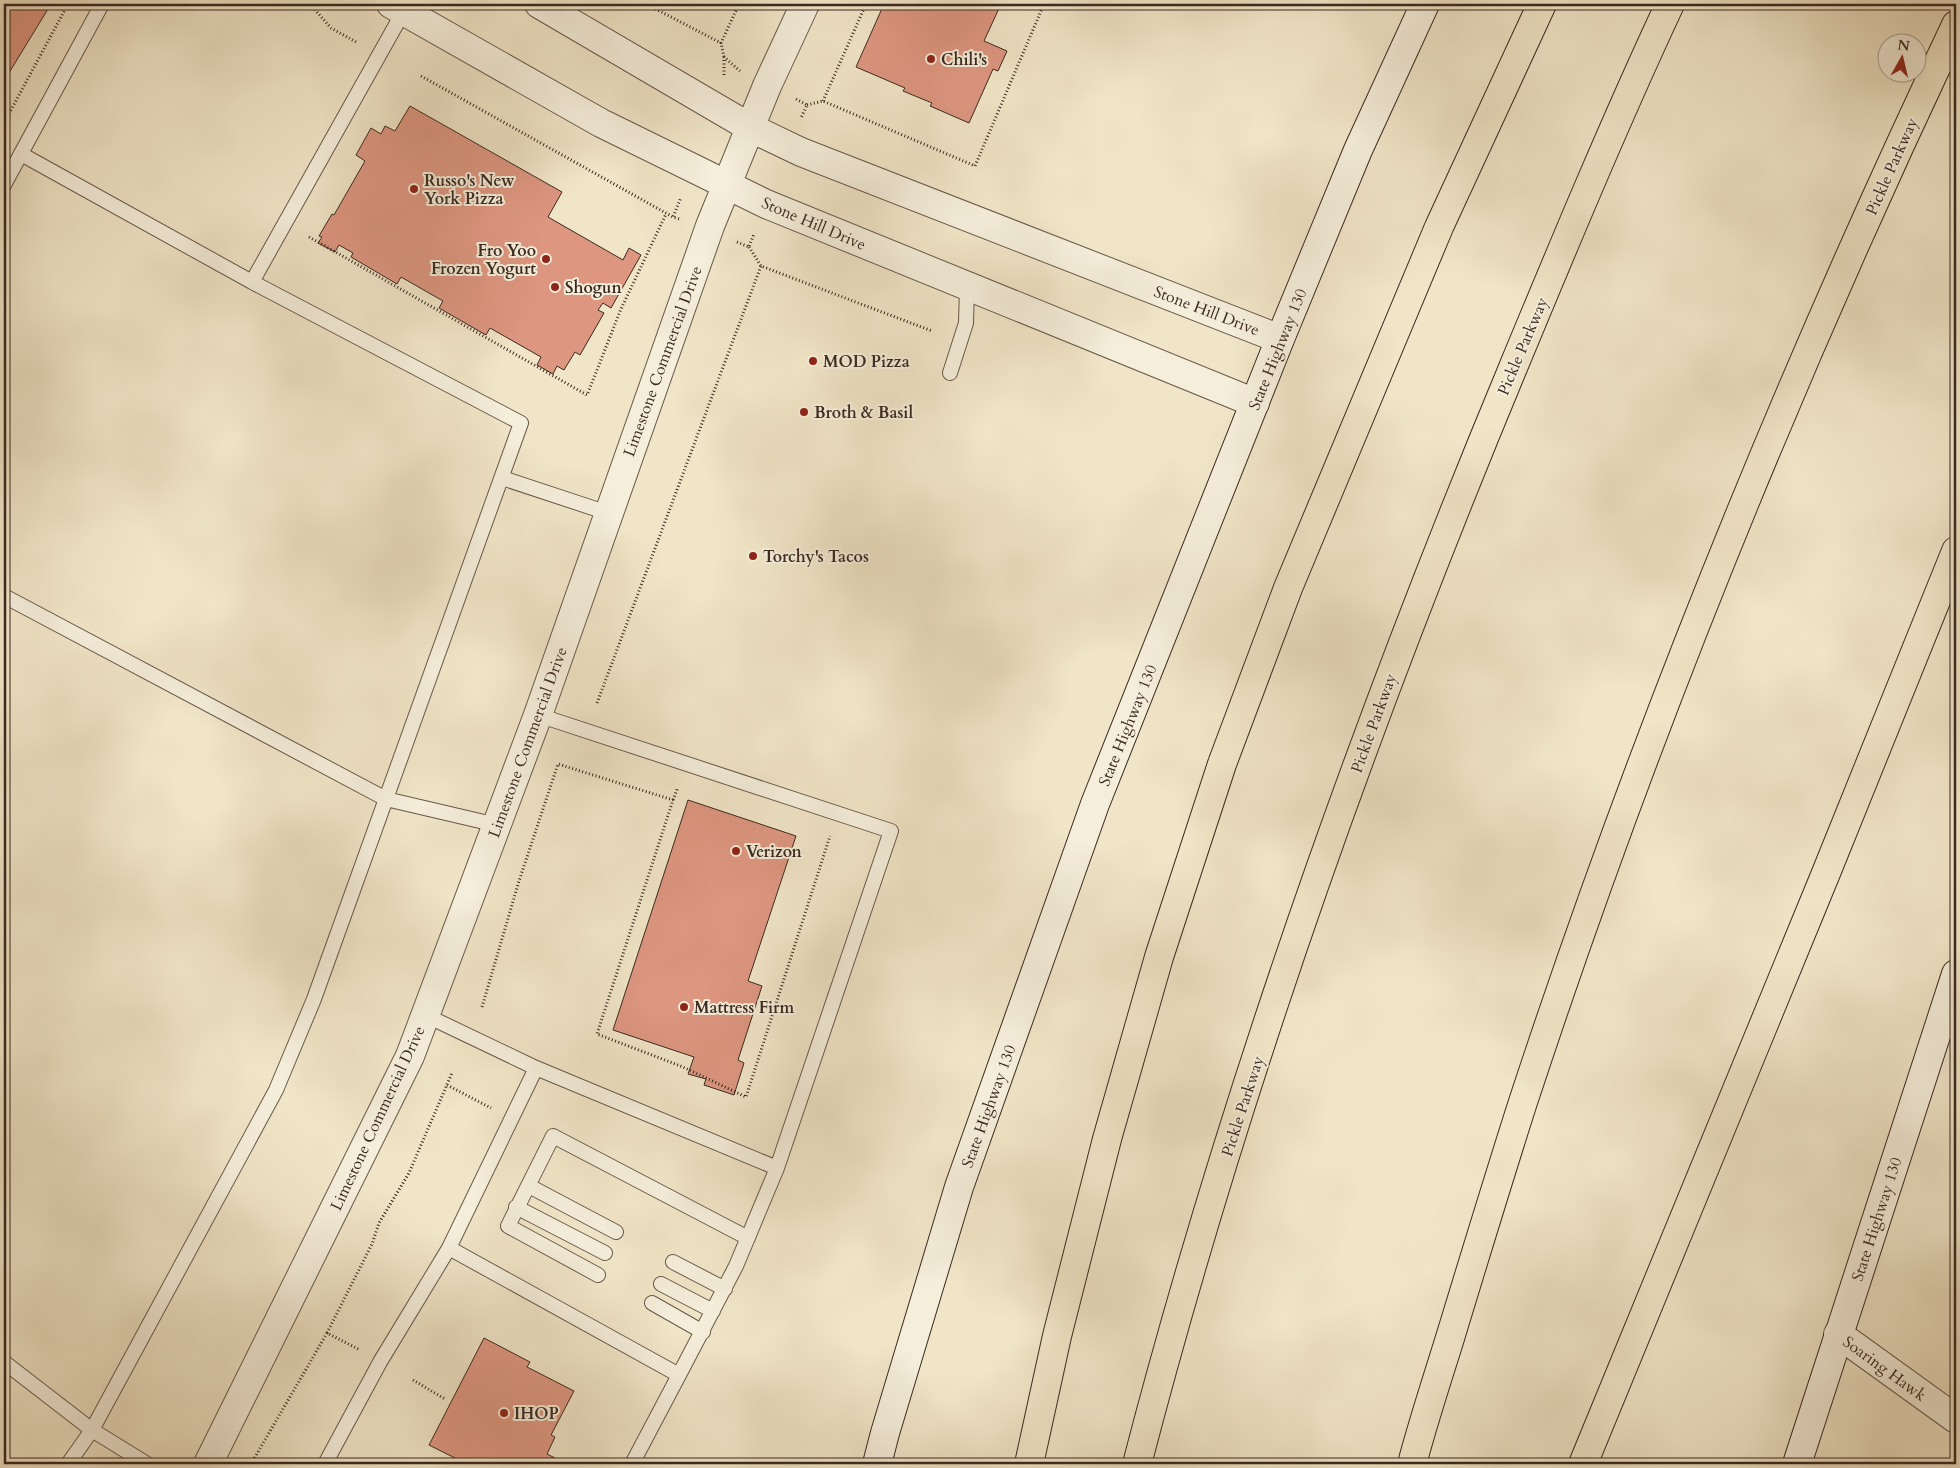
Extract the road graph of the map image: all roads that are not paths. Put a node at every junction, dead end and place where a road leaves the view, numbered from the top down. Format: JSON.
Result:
{"nodes":[{"id":1,"x":102,"y":4,"type":"edge"},
{"id":2,"x":539,"y":4,"type":"edge"},
{"id":3,"x":805,"y":4,"type":"edge"},
{"id":4,"x":1425,"y":4,"type":"edge"},
{"id":5,"x":1542,"y":4,"type":"edge"},
{"id":6,"x":1670,"y":4,"type":"edge"},
{"id":7,"x":401,"y":6,"type":"edge"},
{"id":8,"x":1956,"y":25,"type":"edge"},
{"id":9,"x":751,"y":128,"type":"junction"},
{"id":10,"x":21,"y":154,"type":"junction"},
{"id":11,"x":4,"y":185,"type":"edge"},
{"id":12,"x":727,"y":185,"type":"junction"},
{"id":13,"x":252,"y":282,"type":"junction"},
{"id":14,"x":967,"y":287,"type":"junction"},
{"id":15,"x":1280,"y":339,"type":"junction"},
{"id":16,"x":950,"y":373,"type":"dead end"},
{"id":17,"x":1255,"y":403,"type":"junction"},
{"id":18,"x":502,"y":478,"type":"junction"},
{"id":19,"x":608,"y":513,"type":"junction"},
{"id":20,"x":1956,"y":551,"type":"edge"},
{"id":21,"x":4,"y":596,"type":"edge"},
{"id":22,"x":538,"y":715,"type":"junction"},
{"id":23,"x":386,"y":799,"type":"junction"},
{"id":24,"x":497,"y":825,"type":"junction"},
{"id":25,"x":1956,"y":974,"type":"edge"},
{"id":26,"x":426,"y":1015,"type":"junction"},
{"id":27,"x":536,"y":1068,"type":"junction"},
{"id":28,"x":777,"y":1168,"type":"junction"},
{"id":29,"x":529,"y":1186,"type":"junction"},
{"id":30,"x":516,"y":1207,"type":"junction"},
{"id":31,"x":616,"y":1232,"type":"dead end"},
{"id":32,"x":748,"y":1238,"type":"junction"},
{"id":33,"x":449,"y":1248,"type":"junction"},
{"id":34,"x":605,"y":1253,"type":"dead end"},
{"id":35,"x":673,"y":1262,"type":"dead end"},
{"id":36,"x":598,"y":1275,"type":"dead end"},
{"id":37,"x":661,"y":1284,"type":"dead end"},
{"id":38,"x":725,"y":1289,"type":"junction"},
{"id":39,"x":652,"y":1303,"type":"dead end"},
{"id":40,"x":713,"y":1311,"type":"junction"},
{"id":41,"x":703,"y":1332,"type":"junction"},
{"id":42,"x":1838,"y":1334,"type":"junction"},
{"id":43,"x":4,"y":1362,"type":"edge"},
{"id":44,"x":679,"y":1375,"type":"junction"},
{"id":45,"x":1956,"y":1419,"type":"edge"},
{"id":46,"x":92,"y":1430,"type":"junction"},
{"id":47,"x":68,"y":1464,"type":"edge"},
{"id":48,"x":147,"y":1464,"type":"edge"},
{"id":49,"x":208,"y":1464,"type":"edge"},
{"id":50,"x":324,"y":1464,"type":"edge"},
{"id":51,"x":632,"y":1464,"type":"edge"},
{"id":52,"x":877,"y":1464,"type":"edge"},
{"id":53,"x":1029,"y":1464,"type":"edge"},
{"id":54,"x":1137,"y":1464,"type":"edge"},
{"id":55,"x":1412,"y":1464,"type":"edge"},
{"id":56,"x":1582,"y":1464,"type":"edge"},
{"id":57,"x":1797,"y":1464,"type":"edge"}],
"edges":[{"from":1,"to":10,"type":"lane"},
{"from":2,"to":9,"type":"street","name":"Stone Hill Drive"},
{"from":3,"to":9,"type":"street","name":"Limestone Commercial Drive"},
{"from":4,"to":15,"type":"street","name":"State Highway 130"},
{"from":5,"to":53,"type":"highway"},
{"from":6,"to":54,"type":"highway","name":"Pickle Parkway"},
{"from":7,"to":12,"type":"street","name":"Stone Hill Drive"},
{"from":7,"to":13,"type":"lane"},
{"from":8,"to":55,"type":"highway","name":"Pickle Parkway"},
{"from":9,"to":12,"type":"street","name":"Limestone Commercial Drive"},
{"from":9,"to":15,"type":"street","name":"Stone Hill Drive"},
{"from":10,"to":11,"type":"lane"},
{"from":10,"to":13,"type":"lane"},
{"from":12,"to":14,"type":"street","name":"Stone Hill Drive"},
{"from":12,"to":19,"type":"street","name":"Limestone Commercial Drive"},
{"from":13,"to":18,"type":"lane"},
{"from":14,"to":16,"type":"lane"},
{"from":14,"to":17,"type":"street","name":"Stone Hill Drive"},
{"from":15,"to":17,"type":"street","name":"State Highway 130"},
{"from":17,"to":52,"type":"street","name":"State Highway 130"},
{"from":18,"to":19,"type":"lane"},
{"from":18,"to":23,"type":"lane"},
{"from":19,"to":22,"type":"street","name":"Limestone Commercial Drive"},
{"from":20,"to":56,"type":"highway"},
{"from":21,"to":23,"type":"lane"},
{"from":22,"to":24,"type":"street","name":"Limestone Commercial Drive"},
{"from":22,"to":28,"type":"lane"},
{"from":23,"to":24,"type":"lane"},
{"from":23,"to":46,"type":"lane"},
{"from":24,"to":26,"type":"street","name":"Limestone Commercial Drive"},
{"from":25,"to":42,"type":"street","name":"State Highway 130"},
{"from":26,"to":27,"type":"lane"},
{"from":26,"to":49,"type":"street","name":"Limestone Commercial Drive"},
{"from":27,"to":28,"type":"lane"},
{"from":27,"to":33,"type":"lane"},
{"from":28,"to":32,"type":"lane"},
{"from":29,"to":30,"type":"lane"},
{"from":29,"to":31,"type":"lane"},
{"from":29,"to":32,"type":"lane"},
{"from":30,"to":34,"type":"lane"},
{"from":30,"to":36,"type":"lane"},
{"from":32,"to":38,"type":"lane"},
{"from":33,"to":44,"type":"lane"},
{"from":33,"to":50,"type":"lane"},
{"from":35,"to":38,"type":"lane"},
{"from":37,"to":40,"type":"lane"},
{"from":38,"to":40,"type":"lane"},
{"from":39,"to":41,"type":"lane"},
{"from":40,"to":41,"type":"lane"},
{"from":41,"to":44,"type":"lane"},
{"from":42,"to":45,"type":"street","name":"Soaring Hawk"},
{"from":42,"to":57,"type":"street","name":"State Highway 130"},
{"from":43,"to":46,"type":"lane"},
{"from":44,"to":51,"type":"lane"},
{"from":46,"to":47,"type":"lane"},
{"from":46,"to":48,"type":"lane"}]}
